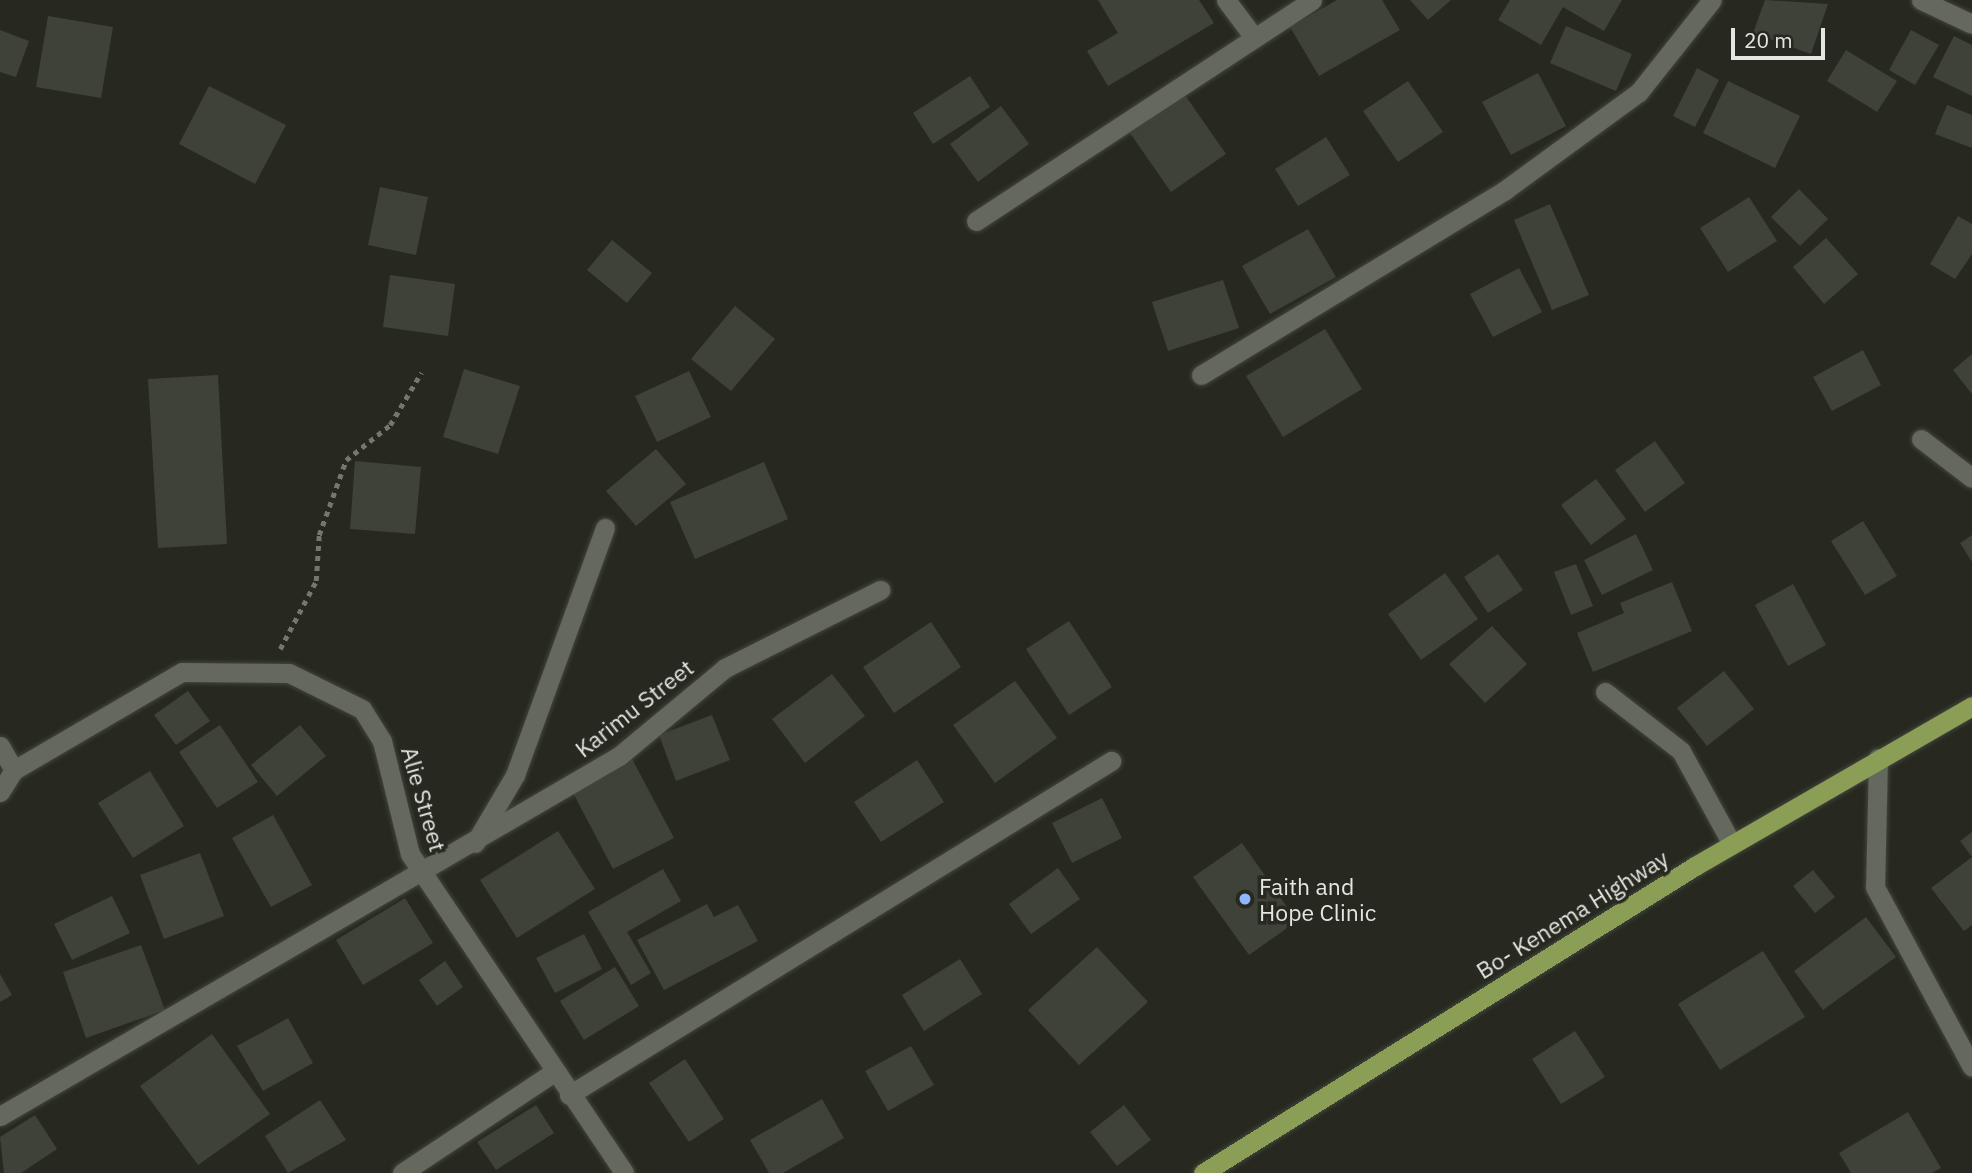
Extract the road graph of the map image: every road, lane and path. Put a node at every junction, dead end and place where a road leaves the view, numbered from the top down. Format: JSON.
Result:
{"nodes":[{"id":1,"x":1226,"y":0,"type":"edge"},
{"id":2,"x":1312,"y":0,"type":"edge"},
{"id":3,"x":1712,"y":0,"type":"edge"},
{"id":4,"x":1921,"y":0,"type":"edge"},
{"id":5,"x":1972,"y":24,"type":"edge"},
{"id":6,"x":1253,"y":36,"type":"junction"},
{"id":7,"x":976,"y":221,"type":"dead end"},
{"id":8,"x":421,"y":373,"type":"dead end"},
{"id":9,"x":1201,"y":374,"type":"dead end"},
{"id":10,"x":1921,"y":439,"type":"dead end"},
{"id":11,"x":1972,"y":478,"type":"edge"},
{"id":12,"x":605,"y":528,"type":"dead end"},
{"id":13,"x":880,"y":590,"type":"dead end"},
{"id":14,"x":267,"y":671,"type":"junction"},
{"id":15,"x":1605,"y":692,"type":"dead end"},
{"id":16,"x":1972,"y":706,"type":"edge"},
{"id":17,"x":0,"y":746,"type":"edge"},
{"id":18,"x":1878,"y":758,"type":"junction"},
{"id":19,"x":1111,"y":761,"type":"dead end"},
{"id":20,"x":13,"y":770,"type":"junction"},
{"id":21,"x":0,"y":792,"type":"edge"},
{"id":22,"x":1732,"y":844,"type":"junction"},
{"id":23,"x":474,"y":845,"type":"junction"},
{"id":24,"x":423,"y":875,"type":"junction"},
{"id":25,"x":1972,"y":1067,"type":"edge"},
{"id":26,"x":554,"y":1072,"type":"junction"},
{"id":27,"x":569,"y":1095,"type":"junction"},
{"id":28,"x":0,"y":1116,"type":"edge"},
{"id":29,"x":402,"y":1173,"type":"edge"},
{"id":30,"x":624,"y":1173,"type":"edge"},
{"id":31,"x":1203,"y":1173,"type":"edge"}],
"edges":[{"from":1,"to":6,"type":"street"},
{"from":2,"to":6,"type":"street"},
{"from":3,"to":9,"type":"street"},
{"from":4,"to":5,"type":"street"},
{"from":6,"to":7,"type":"street"},
{"from":8,"to":14,"type":"path"},
{"from":10,"to":11,"type":"street"},
{"from":12,"to":23,"type":"street"},
{"from":13,"to":23,"type":"street","name":"Karimu Street"},
{"from":14,"to":20,"type":"street","name":"Alie Street"},
{"from":14,"to":24,"type":"street","name":"Alie Street"},
{"from":15,"to":22,"type":"street"},
{"from":16,"to":18,"type":"highway","name":"Bo- Kenema Highway"},
{"from":17,"to":20,"type":"street"},
{"from":18,"to":22,"type":"highway","name":"Bo- Kenema Highway"},
{"from":18,"to":25,"type":"street"},
{"from":19,"to":27,"type":"street"},
{"from":20,"to":21,"type":"street","name":"Alie Street"},
{"from":22,"to":31,"type":"highway","name":"Bo- Kenema Highway"},
{"from":23,"to":24,"type":"street","name":"Karimu Street"},
{"from":24,"to":26,"type":"street","name":"Alie Street"},
{"from":24,"to":28,"type":"street","name":"Karimu Street"},
{"from":26,"to":27,"type":"street","name":"Alie Street"},
{"from":26,"to":29,"type":"street"},
{"from":27,"to":30,"type":"street","name":"Alie Street"}]}
